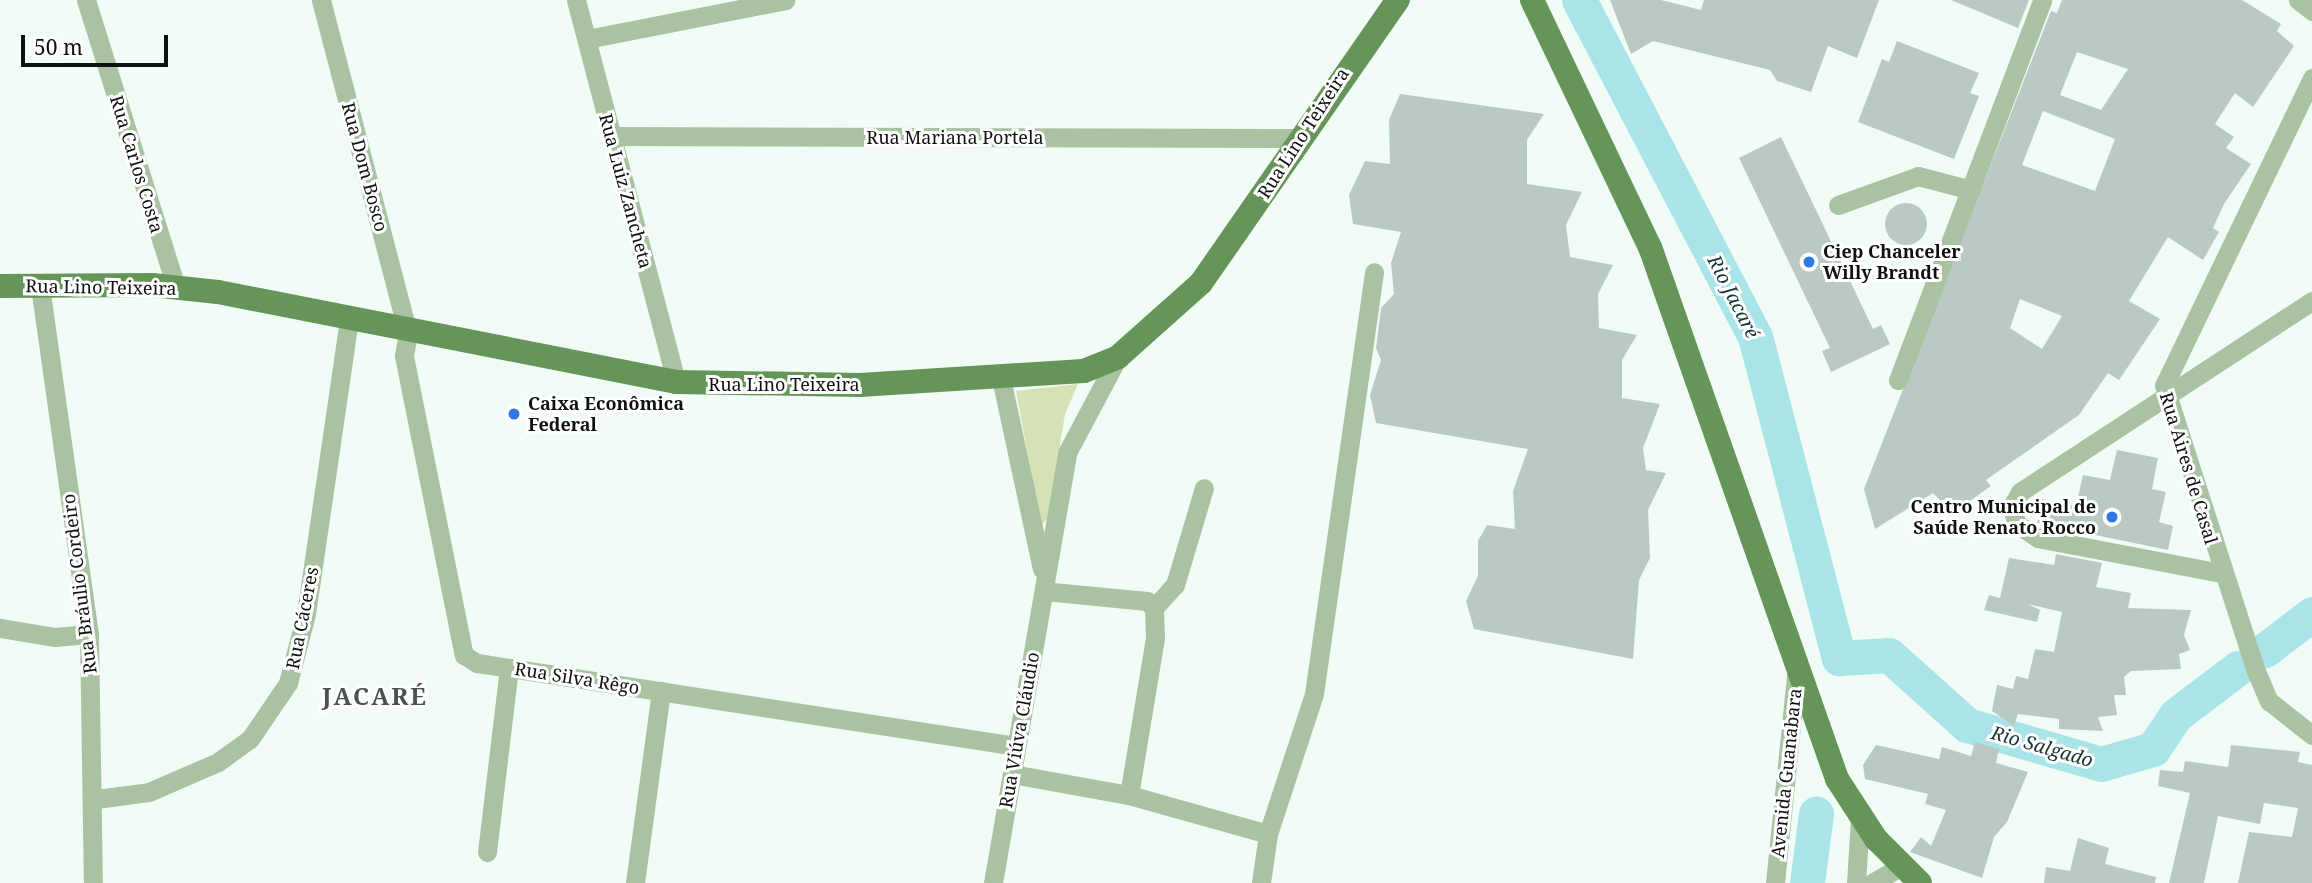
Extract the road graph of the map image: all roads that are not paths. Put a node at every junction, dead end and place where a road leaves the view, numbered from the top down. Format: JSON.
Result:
{"nodes":[{"id":1,"x":86,"y":0,"type":"edge"},
{"id":2,"x":321,"y":0,"type":"edge"},
{"id":3,"x":576,"y":0,"type":"edge"},
{"id":4,"x":785,"y":0,"type":"edge"},
{"id":5,"x":2042,"y":0,"type":"edge"},
{"id":6,"x":2298,"y":0,"type":"edge"},
{"id":7,"x":1394,"y":2,"type":"edge"},
{"id":8,"x":1536,"y":3,"type":"edge"},
{"id":9,"x":2312,"y":11,"type":"edge"},
{"id":10,"x":586,"y":39,"type":"junction"},
{"id":11,"x":2312,"y":78,"type":"edge"},
{"id":12,"x":612,"y":136,"type":"junction"},
{"id":13,"x":1298,"y":138,"type":"junction"},
{"id":14,"x":1971,"y":190,"type":"junction"},
{"id":15,"x":1838,"y":205,"type":"dead end"},
{"id":16,"x":1374,"y":272,"type":"dead end"},
{"id":17,"x":0,"y":286,"type":"edge"},
{"id":18,"x":40,"y":286,"type":"junction"},
{"id":19,"x":176,"y":287,"type":"junction"},
{"id":20,"x":2312,"y":301,"type":"edge"},
{"id":21,"x":349,"y":319,"type":"junction"},
{"id":22,"x":408,"y":333,"type":"junction"},
{"id":23,"x":1118,"y":357,"type":"junction"},
{"id":24,"x":1000,"y":378,"type":"junction"},
{"id":25,"x":1898,"y":380,"type":"dead end"},
{"id":26,"x":676,"y":382,"type":"junction"},
{"id":27,"x":2164,"y":397,"type":"junction"},
{"id":28,"x":1204,"y":488,"type":"dead end"},
{"id":29,"x":2221,"y":573,"type":"junction"},
{"id":30,"x":1044,"y":584,"type":"junction"},
{"id":31,"x":1154,"y":608,"type":"junction"},
{"id":32,"x":0,"y":628,"type":"edge"},
{"id":33,"x":89,"y":634,"type":"junction"},
{"id":34,"x":509,"y":668,"type":"junction"},
{"id":35,"x":1799,"y":669,"type":"junction"},
{"id":36,"x":660,"y":691,"type":"junction"},
{"id":37,"x":2312,"y":735,"type":"edge"},
{"id":38,"x":1017,"y":746,"type":"junction"},
{"id":39,"x":1012,"y":774,"type":"junction"},
{"id":40,"x":1129,"y":795,"type":"junction"},
{"id":41,"x":96,"y":799,"type":"junction"},
{"id":42,"x":1860,"y":817,"type":"junction"},
{"id":43,"x":1268,"y":834,"type":"junction"},
{"id":44,"x":487,"y":852,"type":"dead end"},
{"id":45,"x":1901,"y":866,"type":"junction"},
{"id":46,"x":93,"y":883,"type":"edge"},
{"id":47,"x":635,"y":883,"type":"edge"},
{"id":48,"x":993,"y":883,"type":"edge"},
{"id":49,"x":1261,"y":883,"type":"edge"},
{"id":50,"x":1775,"y":883,"type":"edge"},
{"id":51,"x":1856,"y":883,"type":"edge"},
{"id":52,"x":1872,"y":883,"type":"edge"},
{"id":53,"x":1920,"y":883,"type":"edge"}],
"edges":[{"from":1,"to":19,"type":"street","name":"Rua Carlos Costa"},
{"from":2,"to":22,"type":"street","name":"Rua Dom Bosco"},
{"from":3,"to":10,"type":"street","name":"Rua Luiz Zancheta"},
{"from":4,"to":10,"type":"street"},
{"from":5,"to":14,"type":"street"},
{"from":6,"to":9,"type":"street"},
{"from":7,"to":13,"type":"main road","name":"Rua Lino Teixeira"},
{"from":8,"to":35,"type":"main road"},
{"from":10,"to":12,"type":"street","name":"Rua Luiz Zancheta"},
{"from":11,"to":27,"type":"street","name":"Rua Aires de Casal"},
{"from":12,"to":13,"type":"street","name":"Rua Mariana Portela"},
{"from":12,"to":26,"type":"street","name":"Rua Luiz Zancheta"},
{"from":13,"to":23,"type":"main road","name":"Rua Lino Teixeira"},
{"from":14,"to":15,"type":"street"},
{"from":14,"to":25,"type":"street"},
{"from":16,"to":43,"type":"street"},
{"from":17,"to":18,"type":"main road","name":"Rua Lino Teixeira"},
{"from":18,"to":19,"type":"main road","name":"Rua Lino Teixeira"},
{"from":18,"to":33,"type":"street","name":"Rua Bráulio Cordeiro"},
{"from":19,"to":21,"type":"main road","name":"Rua Lino Teixeira"},
{"from":20,"to":27,"type":"street"},
{"from":21,"to":22,"type":"main road","name":"Rua Lino Teixeira"},
{"from":21,"to":41,"type":"street","name":"Rua Cáceres"},
{"from":22,"to":26,"type":"main road","name":"Rua Lino Teixeira"},
{"from":22,"to":34,"type":"street","name":"Rua Silva Rêgo"},
{"from":23,"to":24,"type":"main road","name":"Rua Lino Teixeira"},
{"from":23,"to":30,"type":"street","name":"Rua Viúva Cláudio"},
{"from":24,"to":26,"type":"main road","name":"Rua Lino Teixeira"},
{"from":24,"to":30,"type":"street"},
{"from":27,"to":29,"type":"street","name":"Rua Aires de Casal"},
{"from":27,"to":29,"type":"street"},
{"from":28,"to":31,"type":"street"},
{"from":29,"to":37,"type":"street","name":"Rua Aires de Casal"},
{"from":30,"to":31,"type":"street"},
{"from":30,"to":38,"type":"street","name":"Rua Viúva Cláudio"},
{"from":31,"to":40,"type":"street"},
{"from":32,"to":33,"type":"street"},
{"from":33,"to":41,"type":"street","name":"Rua Bráulio Cordeiro"},
{"from":34,"to":36,"type":"street","name":"Rua Silva Rêgo"},
{"from":34,"to":44,"type":"street"},
{"from":35,"to":42,"type":"main road"},
{"from":35,"to":50,"type":"street","name":"Avenida Guanabara"},
{"from":36,"to":38,"type":"street","name":"Rua Silva Rêgo"},
{"from":36,"to":47,"type":"street"},
{"from":38,"to":39,"type":"street","name":"Rua Viúva Cláudio"},
{"from":39,"to":40,"type":"street"},
{"from":39,"to":48,"type":"street","name":"Rua Viúva Cláudio"},
{"from":40,"to":43,"type":"street"},
{"from":41,"to":46,"type":"street","name":"Rua Bráulio Cordeiro"},
{"from":42,"to":45,"type":"main road"},
{"from":42,"to":51,"type":"street"},
{"from":43,"to":49,"type":"street"},
{"from":45,"to":52,"type":"street"},
{"from":45,"to":53,"type":"main road"}]}
